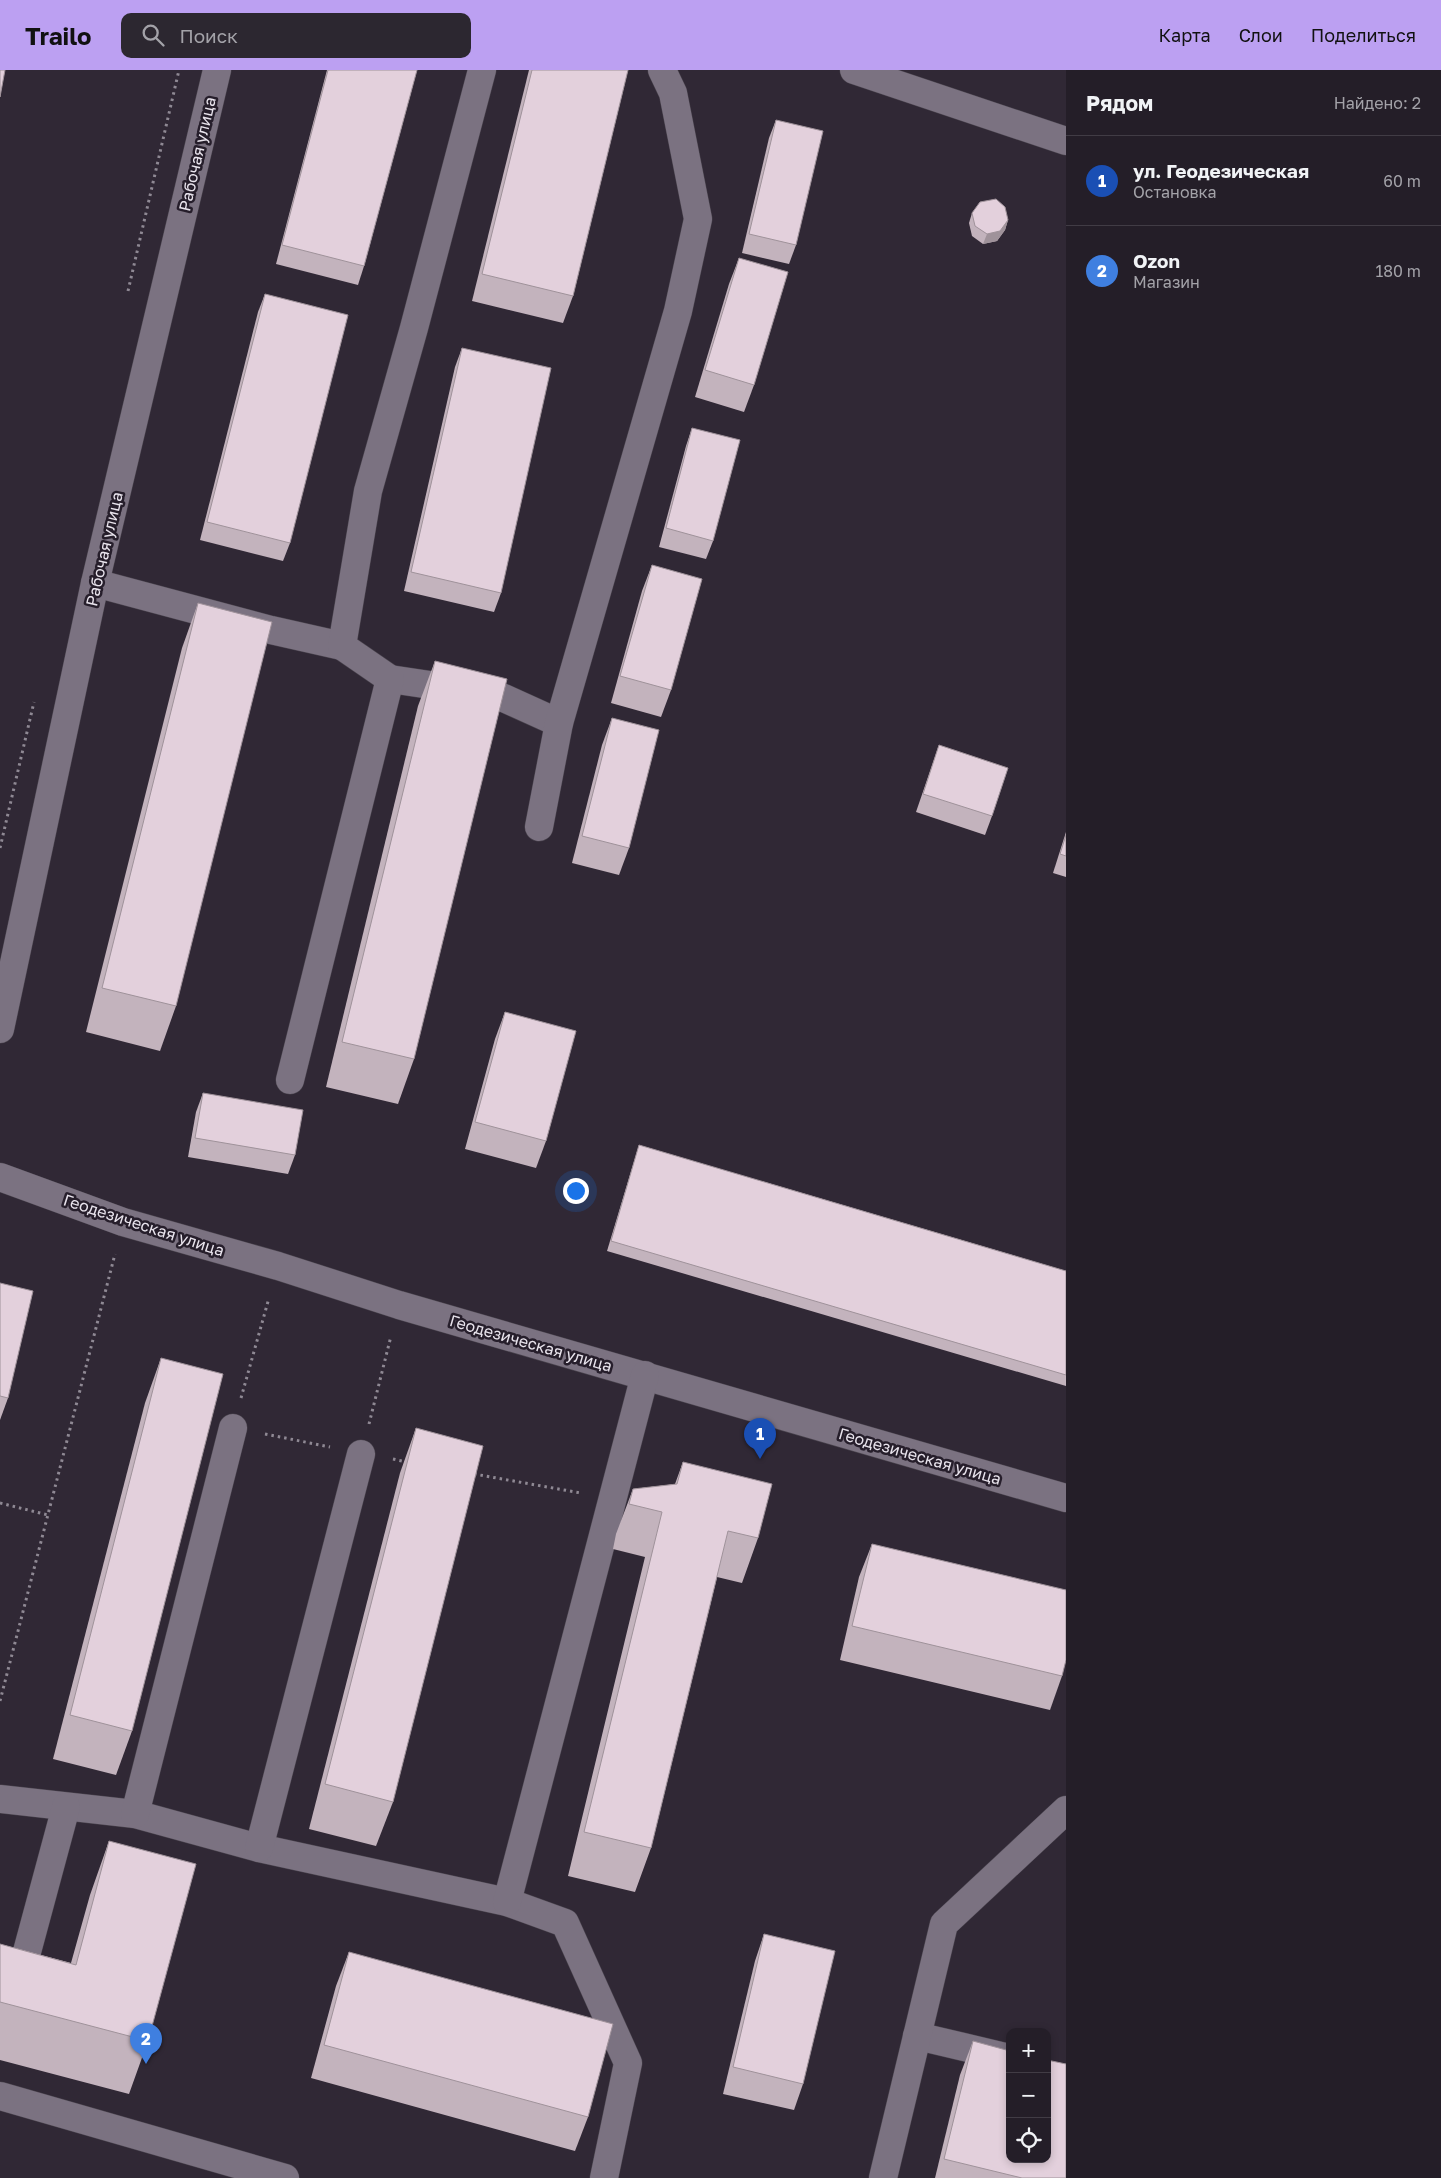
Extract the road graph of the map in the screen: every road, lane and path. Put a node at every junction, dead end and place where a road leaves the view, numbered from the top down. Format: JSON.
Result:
{"nodes":[{"id":1,"x":217,"y":70,"type":"edge"},
{"id":2,"x":482,"y":70,"type":"edge"},
{"id":3,"x":662,"y":70,"type":"edge"},
{"id":4,"x":854,"y":70,"type":"edge"},
{"id":5,"x":1066,"y":140,"type":"edge"},
{"id":6,"x":96,"y":583,"type":"junction"},
{"id":7,"x":342,"y":646,"type":"junction"},
{"id":8,"x":390,"y":679,"type":"junction"},
{"id":9,"x":559,"y":723,"type":"junction"},
{"id":10,"x":539,"y":827,"type":"dead end"},
{"id":11,"x":5,"y":975,"type":"edge"},
{"id":12,"x":0,"y":1029,"type":"edge"},
{"id":13,"x":290,"y":1080,"type":"dead end"},
{"id":14,"x":0,"y":1177,"type":"edge"},
{"id":15,"x":124,"y":1222,"type":"junction"},
{"id":16,"x":399,"y":1305,"type":"junction"},
{"id":17,"x":645,"y":1375,"type":"junction"},
{"id":18,"x":233,"y":1428,"type":"dead end"},
{"id":19,"x":361,"y":1454,"type":"joint"},
{"id":20,"x":1066,"y":1498,"type":"edge"},
{"id":21,"x":0,"y":1503,"type":"edge"},
{"id":22,"x":48,"y":1515,"type":"junction"},
{"id":23,"x":0,"y":1701,"type":"edge"},
{"id":24,"x":0,"y":1799,"type":"edge"},
{"id":25,"x":66,"y":1807,"type":"junction"},
{"id":26,"x":1066,"y":1810,"type":"edge"},
{"id":27,"x":135,"y":1814,"type":"junction"},
{"id":28,"x":259,"y":1848,"type":"junction"},
{"id":29,"x":507,"y":1902,"type":"junction"},
{"id":30,"x":0,"y":1968,"type":"edge"},
{"id":31,"x":917,"y":2036,"type":"junction"},
{"id":32,"x":1006,"y":2057,"type":"edge"},
{"id":33,"x":0,"y":2096,"type":"edge"},
{"id":34,"x":285,"y":2178,"type":"edge"},
{"id":35,"x":604,"y":2178,"type":"edge"},
{"id":36,"x":883,"y":2178,"type":"edge"}],
"edges":[{"from":1,"to":6,"type":"street","name":"Рабочая улица"},
{"from":2,"to":7,"type":"street"},
{"from":3,"to":9,"type":"street"},
{"from":4,"to":5,"type":"street"},
{"from":6,"to":7,"type":"street"},
{"from":6,"to":11,"type":"street","name":"Рабочая улица"},
{"from":7,"to":8,"type":"street"},
{"from":8,"to":9,"type":"street"},
{"from":8,"to":13,"type":"street"},
{"from":9,"to":10,"type":"street"},
{"from":11,"to":12,"type":"street","name":"Рабочая улица"},
{"from":14,"to":15,"type":"street","name":"Геодезическая улица"},
{"from":15,"to":16,"type":"street","name":"Геодезическая улица"},
{"from":15,"to":22,"type":"path"},
{"from":16,"to":17,"type":"street","name":"Геодезическая улица"},
{"from":16,"to":19,"type":"path"},
{"from":17,"to":20,"type":"street","name":"Геодезическая улица"},
{"from":17,"to":29,"type":"street"},
{"from":18,"to":27,"type":"street"},
{"from":19,"to":28,"type":"street"},
{"from":21,"to":22,"type":"path"},
{"from":22,"to":23,"type":"path"},
{"from":24,"to":25,"type":"street"},
{"from":25,"to":27,"type":"street"},
{"from":25,"to":30,"type":"street"},
{"from":26,"to":31,"type":"street"},
{"from":27,"to":28,"type":"street"},
{"from":28,"to":29,"type":"street"},
{"from":29,"to":35,"type":"street"},
{"from":31,"to":32,"type":"street"},
{"from":31,"to":36,"type":"street"},
{"from":33,"to":34,"type":"street"}]}
